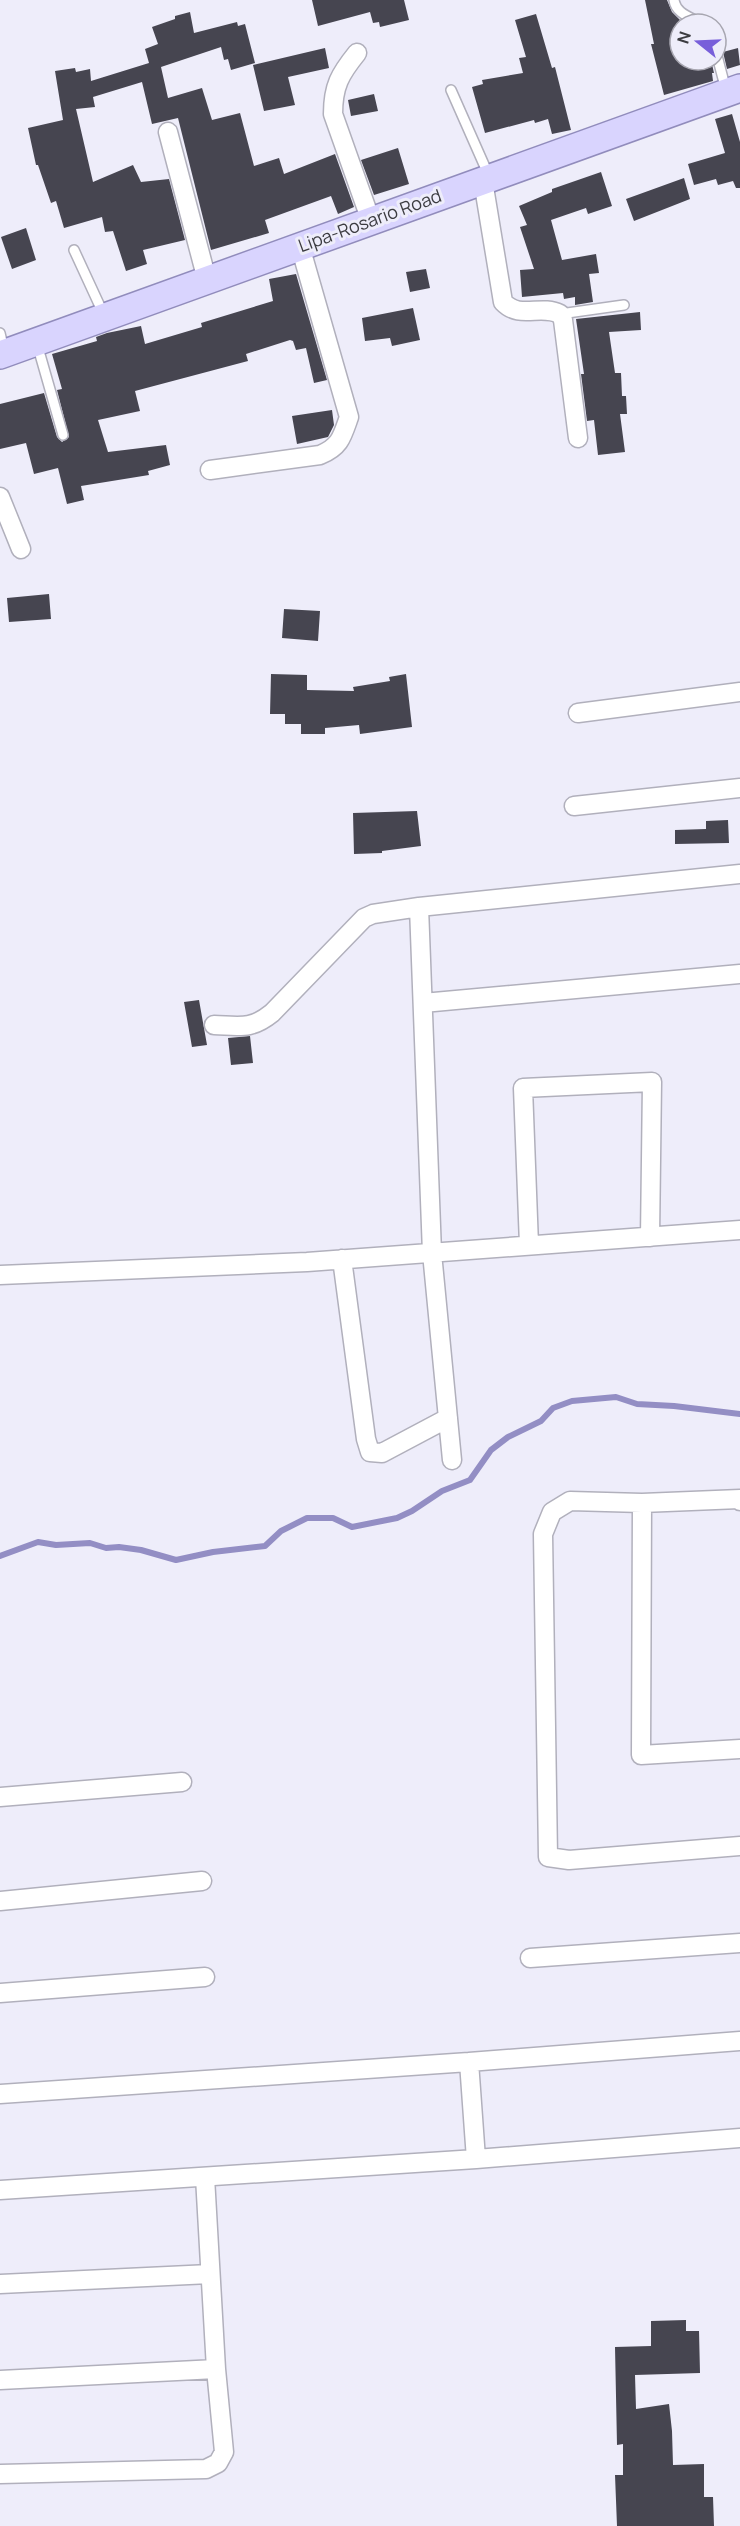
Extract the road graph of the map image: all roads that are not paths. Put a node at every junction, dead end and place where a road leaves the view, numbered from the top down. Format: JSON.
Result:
{"nodes":[{"id":1,"x":357,"y":53,"type":"dead end"},
{"id":2,"x":725,"y":72,"type":"edge"},
{"id":3,"x":451,"y":90,"type":"dead end"},
{"id":4,"x":733,"y":91,"type":"edge"},
{"id":5,"x":168,"y":132,"type":"dead end"},
{"id":6,"x":487,"y":180,"type":"junction"},
{"id":7,"x":371,"y":221,"type":"junction"},
{"id":8,"x":300,"y":246,"type":"junction"},
{"id":9,"x":74,"y":250,"type":"dead end"},
{"id":10,"x":207,"y":280,"type":"junction"},
{"id":11,"x":624,"y":305,"type":"dead end"},
{"id":12,"x":560,"y":314,"type":"junction"},
{"id":13,"x":105,"y":317,"type":"junction"},
{"id":14,"x":36,"y":342,"type":"junction"},
{"id":15,"x":2,"y":347,"type":"edge"},
{"id":16,"x":63,"y":435,"type":"dead end"},
{"id":17,"x":578,"y":438,"type":"dead end"},
{"id":18,"x":210,"y":470,"type":"dead end"},
{"id":19,"x":0,"y":497,"type":"edge"},
{"id":20,"x":21,"y":549,"type":"dead end"},
{"id":21,"x":740,"y":692,"type":"edge"},
{"id":22,"x":578,"y":713,"type":"dead end"},
{"id":23,"x":740,"y":788,"type":"edge"},
{"id":24,"x":574,"y":806,"type":"dead end"},
{"id":25,"x":740,"y":873,"type":"edge"},
{"id":26,"x":419,"y":907,"type":"junction"},
{"id":27,"x":740,"y":974,"type":"edge"},
{"id":28,"x":423,"y":1003,"type":"junction"},
{"id":29,"x":214,"y":1025,"type":"dead end"},
{"id":30,"x":740,"y":1230,"type":"edge"},
{"id":31,"x":650,"y":1237,"type":"junction"},
{"id":32,"x":530,"y":1245,"type":"junction"},
{"id":33,"x":432,"y":1253,"type":"junction"},
{"id":34,"x":342,"y":1259,"type":"junction"},
{"id":35,"x":0,"y":1275,"type":"edge"},
{"id":36,"x":448,"y":1418,"type":"junction"},
{"id":37,"x":452,"y":1460,"type":"dead end"},
{"id":38,"x":740,"y":1501,"type":"edge"},
{"id":39,"x":642,"y":1503,"type":"junction"},
{"id":40,"x":740,"y":1749,"type":"edge"},
{"id":41,"x":182,"y":1782,"type":"dead end"},
{"id":42,"x":0,"y":1797,"type":"edge"},
{"id":43,"x":740,"y":1846,"type":"edge"},
{"id":44,"x":202,"y":1881,"type":"dead end"},
{"id":45,"x":0,"y":1901,"type":"edge"},
{"id":46,"x":740,"y":1943,"type":"edge"},
{"id":47,"x":530,"y":1958,"type":"dead end"},
{"id":48,"x":205,"y":1977,"type":"dead end"},
{"id":49,"x":0,"y":1993,"type":"edge"},
{"id":50,"x":740,"y":2040,"type":"edge"},
{"id":51,"x":469,"y":2062,"type":"junction"},
{"id":52,"x":0,"y":2094,"type":"edge"},
{"id":53,"x":740,"y":2138,"type":"edge"},
{"id":54,"x":476,"y":2159,"type":"junction"},
{"id":55,"x":205,"y":2177,"type":"junction"},
{"id":56,"x":0,"y":2190,"type":"edge"},
{"id":57,"x":210,"y":2274,"type":"junction"},
{"id":58,"x":0,"y":2284,"type":"edge"},
{"id":59,"x":216,"y":2369,"type":"junction"},
{"id":60,"x":0,"y":2380,"type":"edge"},
{"id":61,"x":0,"y":2474,"type":"edge"}],
"edges":[{"from":1,"to":7,"type":"street"},
{"from":2,"to":4,"type":"lane"},
{"from":3,"to":6,"type":"lane"},
{"from":4,"to":6,"type":"main road","name":"Lipa-Rosario Road"},
{"from":5,"to":10,"type":"street"},
{"from":6,"to":7,"type":"main road","name":"Lipa-Rosario Road"},
{"from":6,"to":12,"type":"street"},
{"from":7,"to":8,"type":"main road","name":"Lipa-Rosario Road"},
{"from":8,"to":10,"type":"main road","name":"Lipa-Rosario Road"},
{"from":8,"to":18,"type":"street"},
{"from":9,"to":13,"type":"lane"},
{"from":10,"to":13,"type":"main road","name":"Lipa-Rosario Road"},
{"from":11,"to":12,"type":"lane"},
{"from":12,"to":17,"type":"street"},
{"from":13,"to":14,"type":"main road","name":"Lipa-Rosario Road"},
{"from":14,"to":15,"type":"main road","name":"Lipa-Rosario Road"},
{"from":14,"to":16,"type":"lane"},
{"from":19,"to":20,"type":"street"},
{"from":21,"to":22,"type":"street"},
{"from":23,"to":24,"type":"street"},
{"from":25,"to":26,"type":"street"},
{"from":26,"to":28,"type":"street"},
{"from":26,"to":29,"type":"street"},
{"from":27,"to":28,"type":"street"},
{"from":28,"to":33,"type":"street"},
{"from":30,"to":31,"type":"street"},
{"from":31,"to":32,"type":"street"},
{"from":31,"to":32,"type":"street"},
{"from":32,"to":33,"type":"street"},
{"from":33,"to":34,"type":"street"},
{"from":33,"to":36,"type":"street"},
{"from":34,"to":35,"type":"street"},
{"from":34,"to":36,"type":"street"},
{"from":36,"to":37,"type":"street"},
{"from":38,"to":39,"type":"street"},
{"from":39,"to":40,"type":"street"},
{"from":39,"to":43,"type":"street"},
{"from":41,"to":42,"type":"street"},
{"from":44,"to":45,"type":"street"},
{"from":46,"to":47,"type":"street"},
{"from":48,"to":49,"type":"street"},
{"from":50,"to":51,"type":"street"},
{"from":51,"to":52,"type":"street"},
{"from":51,"to":54,"type":"street"},
{"from":53,"to":54,"type":"street"},
{"from":54,"to":55,"type":"street"},
{"from":55,"to":56,"type":"street"},
{"from":55,"to":57,"type":"street"},
{"from":57,"to":58,"type":"street"},
{"from":57,"to":59,"type":"street"},
{"from":59,"to":60,"type":"street"},
{"from":59,"to":61,"type":"street"}]}
